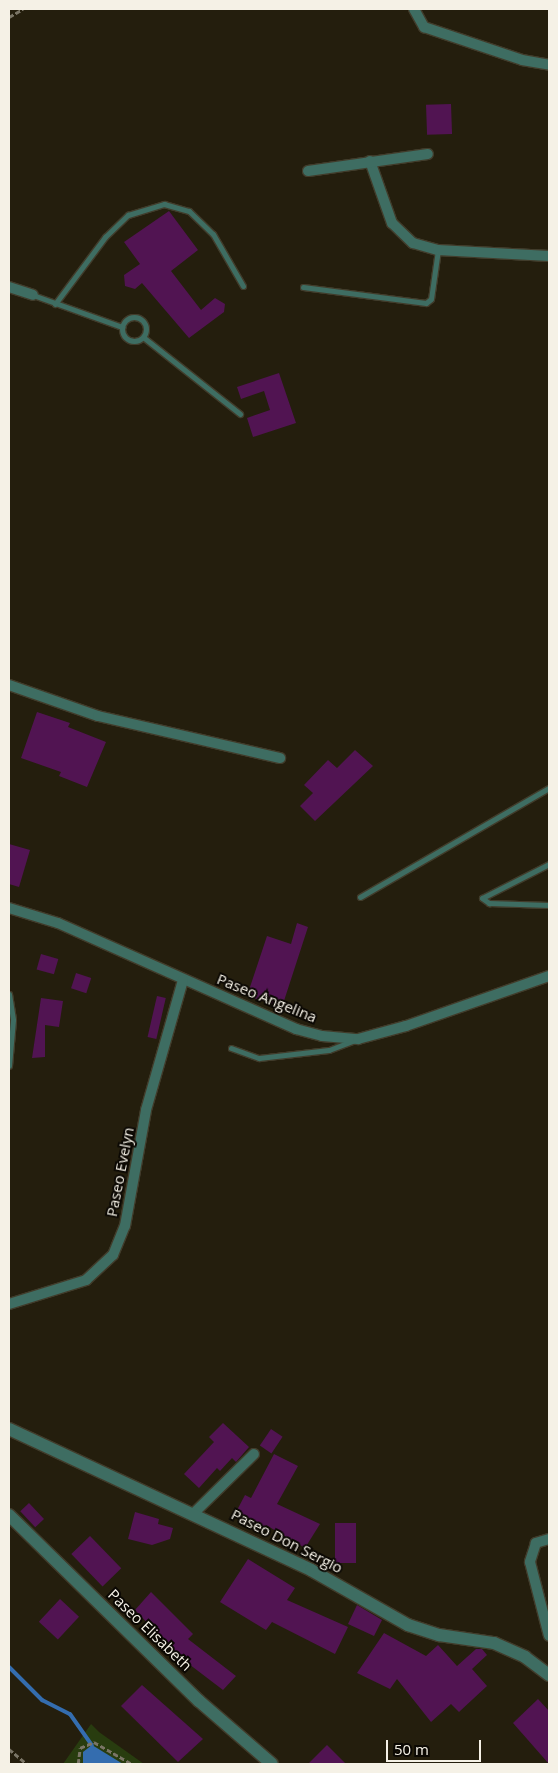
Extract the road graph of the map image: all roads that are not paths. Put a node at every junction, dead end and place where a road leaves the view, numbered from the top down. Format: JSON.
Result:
{"nodes":[{"id":1,"x":414,"y":9,"type":"edge"},
{"id":2,"x":549,"y":65,"type":"edge"},
{"id":3,"x":428,"y":154,"type":"dead end"},
{"id":4,"x":370,"y":161,"type":"junction"},
{"id":5,"x":308,"y":171,"type":"dead end"},
{"id":6,"x":438,"y":250,"type":"junction"},
{"id":7,"x":549,"y":256,"type":"edge"},
{"id":8,"x":243,"y":286,"type":"dead end"},
{"id":9,"x":9,"y":287,"type":"edge"},
{"id":10,"x":303,"y":287,"type":"dead end"},
{"id":11,"x":33,"y":296,"type":"joint"},
{"id":12,"x":55,"y":304,"type":"junction"},
{"id":13,"x":122,"y":327,"type":"junction"},
{"id":14,"x":143,"y":337,"type":"junction"},
{"id":15,"x":240,"y":414,"type":"dead end"},
{"id":16,"x":9,"y":685,"type":"edge"},
{"id":17,"x":280,"y":758,"type":"dead end"},
{"id":18,"x":549,"y":788,"type":"edge"},
{"id":19,"x":549,"y":864,"type":"edge"},
{"id":20,"x":360,"y":897,"type":"dead end"},
{"id":21,"x":549,"y":905,"type":"edge"},
{"id":22,"x":9,"y":908,"type":"edge"},
{"id":23,"x":549,"y":976,"type":"edge"},
{"id":24,"x":183,"y":980,"type":"junction"},
{"id":25,"x":9,"y":994,"type":"edge"},
{"id":26,"x":358,"y":1038,"type":"junction"},
{"id":27,"x":231,"y":1048,"type":"dead end"},
{"id":28,"x":9,"y":1066,"type":"edge"},
{"id":29,"x":9,"y":1304,"type":"edge"},
{"id":30,"x":9,"y":1429,"type":"edge"},
{"id":31,"x":254,"y":1454,"type":"dead end"},
{"id":32,"x":194,"y":1513,"type":"junction"},
{"id":33,"x":9,"y":1515,"type":"edge"},
{"id":34,"x":549,"y":1539,"type":"edge"},
{"id":35,"x":549,"y":1636,"type":"edge"},
{"id":36,"x":549,"y":1676,"type":"edge"},
{"id":37,"x":272,"y":1764,"type":"edge"}],
"edges":[{"from":1,"to":2,"type":"street"},
{"from":3,"to":4,"type":"street"},
{"from":4,"to":5,"type":"street"},
{"from":4,"to":6,"type":"street"},
{"from":6,"to":7,"type":"street"},
{"from":6,"to":10,"type":"lane"},
{"from":8,"to":12,"type":"lane"},
{"from":9,"to":11,"type":"street"},
{"from":11,"to":12,"type":"lane"},
{"from":12,"to":13,"type":"lane"},
{"from":13,"to":14,"type":"lane"},
{"from":13,"to":14,"type":"lane"},
{"from":14,"to":15,"type":"lane"},
{"from":16,"to":17,"type":"street"},
{"from":18,"to":20,"type":"lane"},
{"from":19,"to":21,"type":"lane"},
{"from":22,"to":24,"type":"street","name":"Paseo Angelina"},
{"from":23,"to":26,"type":"street","name":"Paseo Angelina"},
{"from":24,"to":26,"type":"street","name":"Paseo Angelina"},
{"from":24,"to":29,"type":"street","name":"Paseo Evelyn"},
{"from":25,"to":28,"type":"lane"},
{"from":26,"to":27,"type":"lane"},
{"from":30,"to":32,"type":"street","name":"Paseo Don Sergio"},
{"from":31,"to":32,"type":"street"},
{"from":32,"to":36,"type":"street","name":"Paseo Don Sergio"},
{"from":33,"to":37,"type":"street","name":"Paseo Elisabeth"},
{"from":34,"to":35,"type":"street"}]}
